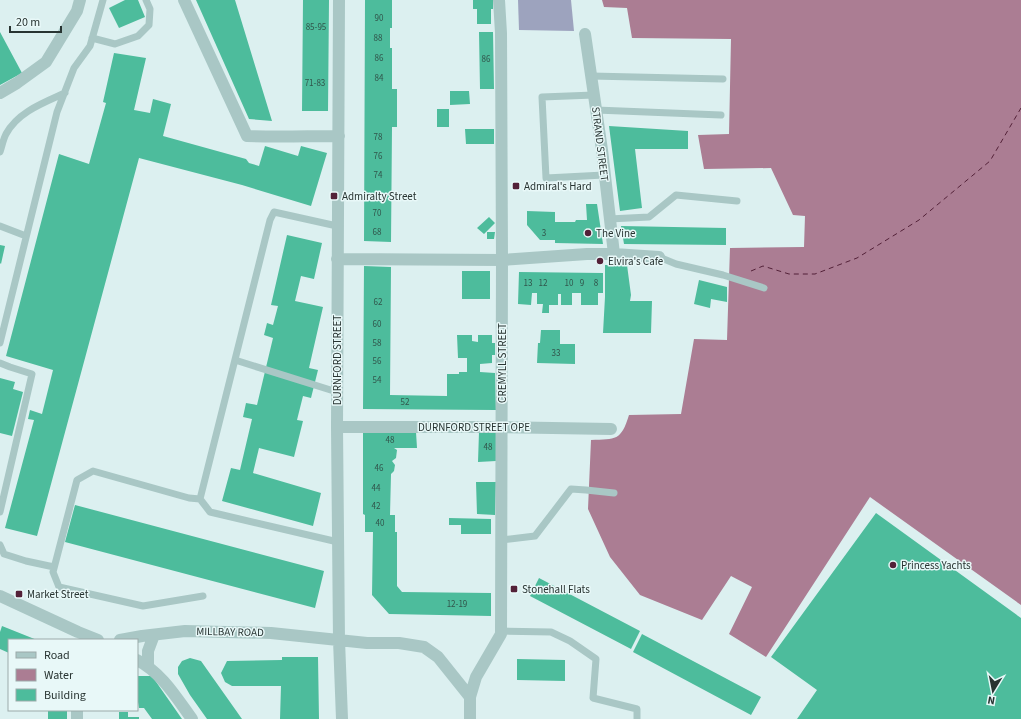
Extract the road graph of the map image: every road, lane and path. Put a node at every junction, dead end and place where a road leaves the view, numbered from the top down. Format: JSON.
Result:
{"nodes":[{"id":1,"x":80,"y":0,"type":"edge"},
{"id":2,"x":103,"y":0,"type":"edge"},
{"id":3,"x":146,"y":0,"type":"edge"},
{"id":4,"x":184,"y":0,"type":"edge"},
{"id":5,"x":339,"y":0,"type":"edge"},
{"id":6,"x":499,"y":0,"type":"edge"},
{"id":7,"x":585,"y":34,"type":"dead end"},
{"id":8,"x":92,"y":38,"type":"junction"},
{"id":9,"x":591,"y":76,"type":"junction"},
{"id":10,"x":724,"y":79,"type":"dead end"},
{"id":11,"x":0,"y":93,"type":"edge"},
{"id":12,"x":65,"y":93,"type":"junction"},
{"id":13,"x":594,"y":94,"type":"junction"},
{"id":14,"x":596,"y":110,"type":"junction"},
{"id":15,"x":721,"y":115,"type":"dead end"},
{"id":16,"x":339,"y":136,"type":"junction"},
{"id":17,"x":0,"y":152,"type":"edge"},
{"id":18,"x":604,"y":176,"type":"junction"},
{"id":19,"x":737,"y":201,"type":"dead end"},
{"id":20,"x":609,"y":219,"type":"junction"},
{"id":21,"x":0,"y":226,"type":"edge"},
{"id":22,"x":337,"y":226,"type":"junction"},
{"id":23,"x":26,"y":236,"type":"junction"},
{"id":24,"x":614,"y":254,"type":"junction"},
{"id":25,"x":659,"y":257,"type":"joint"},
{"id":26,"x":337,"y":259,"type":"junction"},
{"id":27,"x":502,"y":260,"type":"junction"},
{"id":28,"x":764,"y":288,"type":"dead end"},
{"id":29,"x":0,"y":343,"type":"edge"},
{"id":30,"x":235,"y":360,"type":"junction"},
{"id":31,"x":0,"y":363,"type":"edge"},
{"id":32,"x":337,"y":392,"type":"junction"},
{"id":33,"x":337,"y":427,"type":"junction"},
{"id":34,"x":501,"y":427,"type":"junction"},
{"id":35,"x":611,"y":429,"type":"dead end"},
{"id":36,"x":614,"y":493,"type":"dead end"},
{"id":37,"x":200,"y":498,"type":"junction"},
{"id":38,"x":0,"y":512,"type":"edge"},
{"id":39,"x":501,"y":540,"type":"junction"},
{"id":40,"x":338,"y":542,"type":"junction"},
{"id":41,"x":0,"y":545,"type":"edge"},
{"id":42,"x":54,"y":567,"type":"junction"},
{"id":43,"x":0,"y":596,"type":"edge"},
{"id":44,"x":203,"y":596,"type":"dead end"},
{"id":45,"x":501,"y":631,"type":"junction"},
{"id":46,"x":154,"y":635,"type":"junction"},
{"id":47,"x":77,"y":636,"type":"edge"},
{"id":48,"x":93,"y":639,"type":"edge"},
{"id":49,"x":127,"y":639,"type":"edge"},
{"id":50,"x":339,"y":640,"type":"junction"},
{"id":51,"x":138,"y":661,"type":"edge"},
{"id":52,"x":148,"y":666,"type":"junction"},
{"id":53,"x":470,"y":697,"type":"junction"},
{"id":54,"x":192,"y":719,"type":"edge"},
{"id":55,"x":342,"y":719,"type":"edge"},
{"id":56,"x":470,"y":719,"type":"edge"},
{"id":57,"x":637,"y":719,"type":"edge"}],
"edges":[{"from":1,"to":11,"type":"street"},
{"from":2,"to":8,"type":"lane"},
{"from":3,"to":8,"type":"lane"},
{"from":4,"to":16,"type":"street"},
{"from":5,"to":16,"type":"street","name":"DURNFORD STREET"},
{"from":6,"to":27,"type":"street","name":"CREMYLL STREET"},
{"from":7,"to":9,"type":"street","name":"STRAND STREET"},
{"from":8,"to":12,"type":"lane"},
{"from":9,"to":10,"type":"lane"},
{"from":9,"to":13,"type":"street","name":"STRAND STREET"},
{"from":12,"to":17,"type":"lane"},
{"from":12,"to":23,"type":"lane"},
{"from":13,"to":14,"type":"street","name":"STRAND STREET"},
{"from":13,"to":18,"type":"lane"},
{"from":14,"to":15,"type":"lane"},
{"from":14,"to":18,"type":"street","name":"STRAND STREET"},
{"from":16,"to":22,"type":"street","name":"DURNFORD STREET"},
{"from":18,"to":20,"type":"street","name":"STRAND STREET"},
{"from":19,"to":20,"type":"lane"},
{"from":20,"to":24,"type":"street","name":"STRAND STREET"},
{"from":21,"to":23,"type":"lane"},
{"from":22,"to":26,"type":"street","name":"DURNFORD STREET"},
{"from":22,"to":30,"type":"lane"},
{"from":23,"to":29,"type":"lane"},
{"from":24,"to":25,"type":"street"},
{"from":24,"to":27,"type":"street"},
{"from":25,"to":28,"type":"lane"},
{"from":26,"to":27,"type":"street"},
{"from":26,"to":32,"type":"street","name":"DURNFORD STREET"},
{"from":27,"to":34,"type":"street","name":"CREMYLL STREET"},
{"from":30,"to":32,"type":"lane"},
{"from":30,"to":37,"type":"lane"},
{"from":31,"to":38,"type":"lane"},
{"from":32,"to":33,"type":"street","name":"DURNFORD STREET"},
{"from":33,"to":34,"type":"street","name":"DURNFORD STREET OPE"},
{"from":33,"to":40,"type":"street","name":"DURNFORD STREET"},
{"from":34,"to":35,"type":"street","name":"DURNFORD STREET OPE"},
{"from":34,"to":39,"type":"street","name":"CREMYLL STREET"},
{"from":36,"to":39,"type":"lane"},
{"from":37,"to":40,"type":"lane"},
{"from":37,"to":42,"type":"lane"},
{"from":39,"to":45,"type":"street","name":"CREMYLL STREET"},
{"from":40,"to":50,"type":"street","name":"DURNFORD STREET"},
{"from":41,"to":42,"type":"lane"},
{"from":42,"to":44,"type":"lane"},
{"from":43,"to":47,"type":"street"},
{"from":45,"to":53,"type":"street","name":"CREMYLL STREET"},
{"from":45,"to":57,"type":"lane"},
{"from":46,"to":49,"type":"street","name":"MILLBAY ROAD"},
{"from":46,"to":50,"type":"street","name":"MILLBAY ROAD"},
{"from":46,"to":52,"type":"street"},
{"from":47,"to":48,"type":"street"},
{"from":50,"to":53,"type":"street","name":"MILLBAY ROAD"},
{"from":50,"to":55,"type":"street","name":"DURNFORD STREET"},
{"from":51,"to":52,"type":"street"},
{"from":52,"to":54,"type":"street"},
{"from":53,"to":56,"type":"street","name":"CREMYLL STREET"}]}
